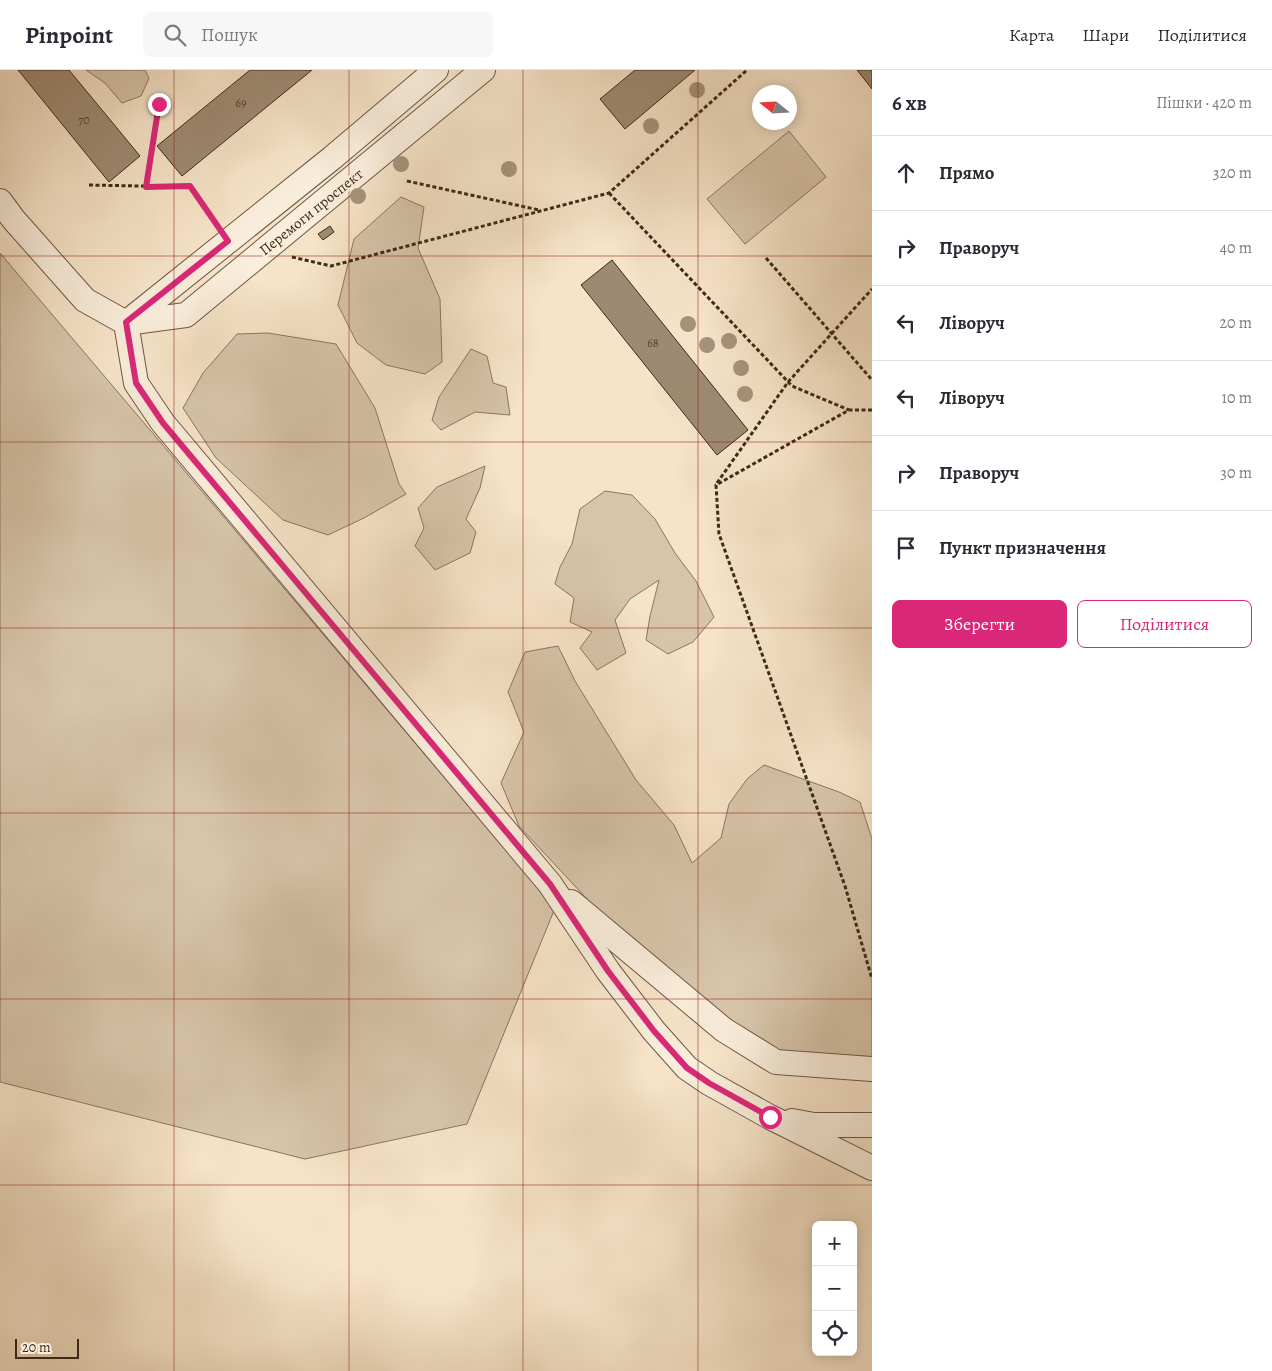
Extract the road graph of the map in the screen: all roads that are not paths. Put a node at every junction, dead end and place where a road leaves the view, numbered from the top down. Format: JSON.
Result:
{"nodes":[{"id":1,"x":436,"y":70,"type":"edge"},
{"id":2,"x":483,"y":70,"type":"edge"},
{"id":3,"x":0,"y":201,"type":"edge"},
{"id":4,"x":126,"y":322,"type":"junction"},
{"id":5,"x":550,"y":884,"type":"junction"},
{"id":6,"x":872,"y":1069,"type":"edge"},
{"id":7,"x":770,"y":1117,"type":"junction"},
{"id":8,"x":872,"y":1125,"type":"edge"},
{"id":9,"x":872,"y":1168,"type":"edge"}],
"edges":[{"from":1,"to":4,"type":"street"},
{"from":2,"to":4,"type":"street","name":"Перемоги проспект"},
{"from":3,"to":4,"type":"street"},
{"from":4,"to":5,"type":"street"},
{"from":5,"to":6,"type":"street"},
{"from":5,"to":7,"type":"street"},
{"from":7,"to":8,"type":"street"},
{"from":7,"to":9,"type":"street"}]}
